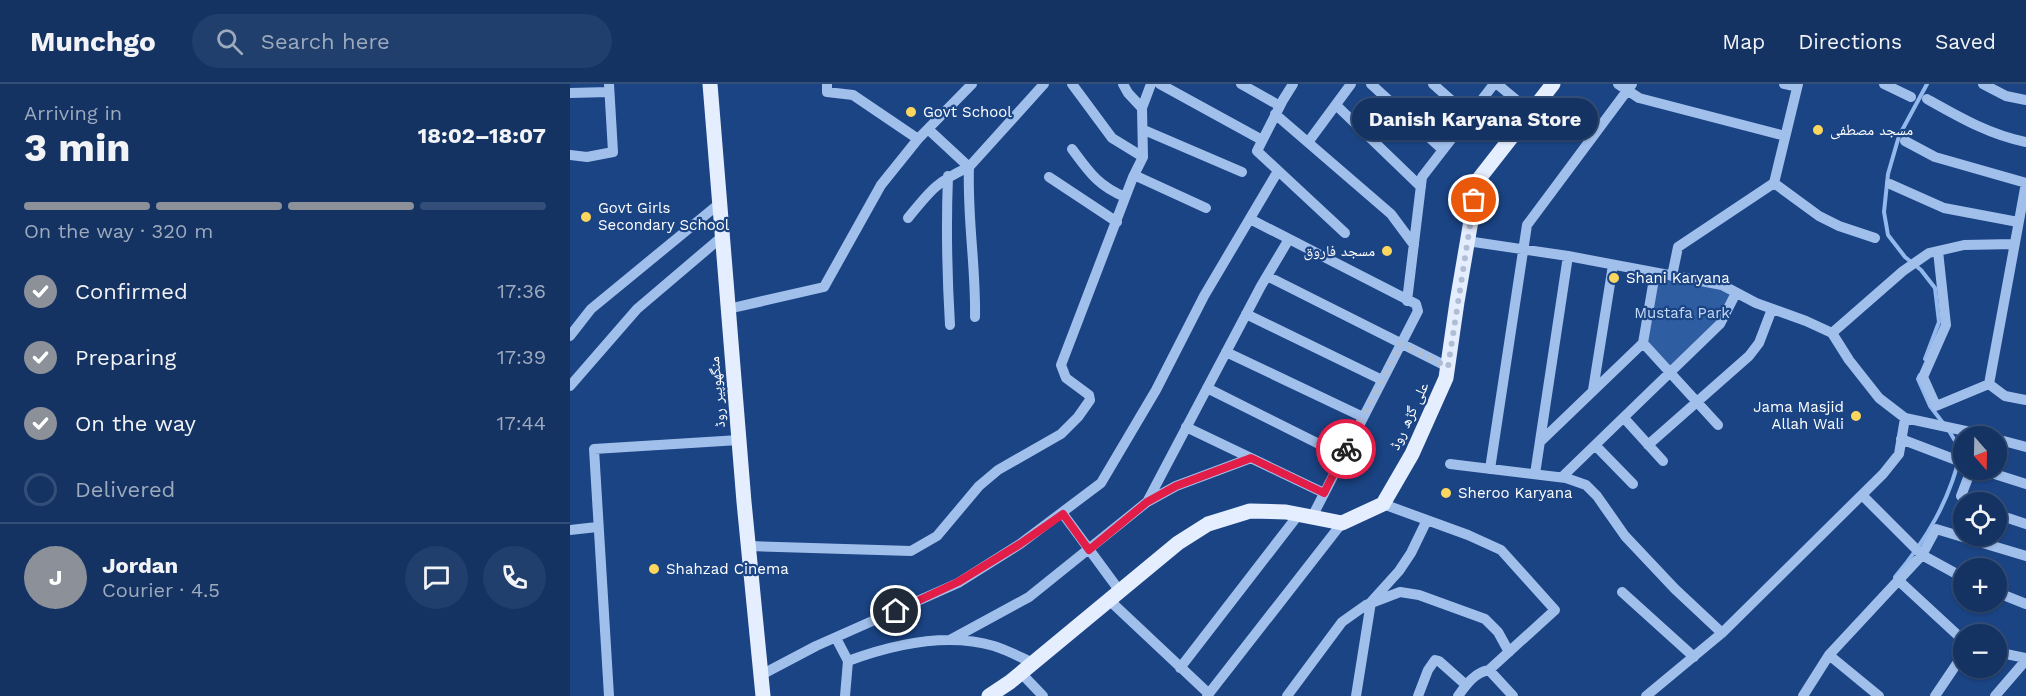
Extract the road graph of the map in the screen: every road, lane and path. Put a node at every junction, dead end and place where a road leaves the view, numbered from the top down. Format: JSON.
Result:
{"nodes":[{"id":1,"x":710,"y":84,"type":"edge"},
{"id":2,"x":827,"y":84,"type":"edge"},
{"id":3,"x":972,"y":84,"type":"edge"},
{"id":4,"x":1044,"y":84,"type":"edge"},
{"id":5,"x":1072,"y":84,"type":"edge"},
{"id":6,"x":1123,"y":84,"type":"edge"},
{"id":7,"x":1151,"y":84,"type":"edge"},
{"id":8,"x":1160,"y":84,"type":"edge"},
{"id":9,"x":1241,"y":84,"type":"edge"},
{"id":10,"x":1293,"y":84,"type":"edge"},
{"id":11,"x":1351,"y":84,"type":"edge"},
{"id":12,"x":1371,"y":84,"type":"edge"},
{"id":13,"x":1433,"y":84,"type":"edge"},
{"id":14,"x":1495,"y":84,"type":"edge"},
{"id":15,"x":1553,"y":84,"type":"edge"},
{"id":16,"x":1784,"y":84,"type":"edge"},
{"id":17,"x":1884,"y":84,"type":"edge"},
{"id":18,"x":1983,"y":84,"type":"edge"},
{"id":19,"x":1797,"y":85,"type":"edge"},
{"id":20,"x":1626,"y":86,"type":"edge"},
{"id":21,"x":609,"y":88,"type":"edge"},
{"id":22,"x":570,"y":93,"type":"edge"},
{"id":23,"x":1911,"y":97,"type":"dead end"},
{"id":24,"x":1927,"y":99,"type":"dead end"},
{"id":25,"x":2026,"y":100,"type":"edge"},
{"id":26,"x":1336,"y":105,"type":"junction"},
{"id":27,"x":1142,"y":108,"type":"junction"},
{"id":28,"x":1278,"y":110,"type":"junction"},
{"id":29,"x":1531,"y":112,"type":"junction"},
{"id":30,"x":1469,"y":116,"type":"junction"},
{"id":31,"x":928,"y":129,"type":"junction"},
{"id":32,"x":1144,"y":130,"type":"junction"},
{"id":33,"x":1785,"y":136,"type":"junction"},
{"id":34,"x":918,"y":140,"type":"junction"},
{"id":35,"x":1262,"y":140,"type":"junction"},
{"id":36,"x":1309,"y":141,"type":"junction"},
{"id":37,"x":1905,"y":141,"type":"dead end"},
{"id":38,"x":2026,"y":142,"type":"edge"},
{"id":39,"x":1072,"y":149,"type":"dead end"},
{"id":40,"x":1443,"y":150,"type":"junction"},
{"id":41,"x":570,"y":155,"type":"edge"},
{"id":42,"x":1143,"y":157,"type":"junction"},
{"id":43,"x":969,"y":167,"type":"junction"},
{"id":44,"x":1278,"y":171,"type":"junction"},
{"id":45,"x":1242,"y":172,"type":"dead end"},
{"id":46,"x":1134,"y":175,"type":"junction"},
{"id":47,"x":948,"y":176,"type":"junction"},
{"id":48,"x":1049,"y":177,"type":"dead end"},
{"id":49,"x":1774,"y":183,"type":"junction"},
{"id":50,"x":2026,"y":183,"type":"edge"},
{"id":51,"x":1890,"y":184,"type":"dead end"},
{"id":52,"x":1421,"y":187,"type":"junction"},
{"id":53,"x":1125,"y":197,"type":"junction"},
{"id":54,"x":720,"y":203,"type":"junction"},
{"id":55,"x":1206,"y":208,"type":"dead end"},
{"id":56,"x":909,"y":218,"type":"dead end"},
{"id":57,"x":1250,"y":219,"type":"junction"},
{"id":58,"x":1117,"y":222,"type":"junction"},
{"id":59,"x":2018,"y":222,"type":"junction"},
{"id":60,"x":1345,"y":232,"type":"dead end"},
{"id":61,"x":724,"y":235,"type":"junction"},
{"id":62,"x":1875,"y":238,"type":"dead end"},
{"id":63,"x":1288,"y":239,"type":"junction"},
{"id":64,"x":1467,"y":241,"type":"junction"},
{"id":65,"x":1414,"y":244,"type":"junction"},
{"id":66,"x":2014,"y":244,"type":"junction"},
{"id":67,"x":1524,"y":249,"type":"junction"},
{"id":68,"x":1938,"y":251,"type":"junction"},
{"id":69,"x":1568,"y":256,"type":"junction"},
{"id":70,"x":1613,"y":265,"type":"junction"},
{"id":71,"x":1655,"y":273,"type":"junction"},
{"id":72,"x":1267,"y":276,"type":"junction"},
{"id":73,"x":1672,"y":276,"type":"junction"},
{"id":74,"x":1736,"y":293,"type":"junction"},
{"id":75,"x":1407,"y":301,"type":"junction"},
{"id":76,"x":728,"y":309,"type":"junction"},
{"id":77,"x":1772,"y":309,"type":"junction"},
{"id":78,"x":1246,"y":314,"type":"junction"},
{"id":79,"x":975,"y":317,"type":"dead end"},
{"id":80,"x":950,"y":325,"type":"dead end"},
{"id":81,"x":1832,"y":333,"type":"junction"},
{"id":82,"x":570,"y":336,"type":"edge"},
{"id":83,"x":1643,"y":343,"type":"junction"},
{"id":84,"x":1401,"y":344,"type":"junction"},
{"id":85,"x":1226,"y":352,"type":"junction"},
{"id":86,"x":1448,"y":367,"type":"junction"},
{"id":87,"x":1670,"y":373,"type":"junction"},
{"id":88,"x":1382,"y":380,"type":"junction"},
{"id":89,"x":1989,"y":384,"type":"junction"},
{"id":90,"x":570,"y":386,"type":"edge"},
{"id":91,"x":1207,"y":388,"type":"junction"},
{"id":92,"x":1593,"y":390,"type":"junction"},
{"id":93,"x":2026,"y":400,"type":"edge"},
{"id":94,"x":1697,"y":402,"type":"junction"},
{"id":95,"x":1363,"y":417,"type":"junction"},
{"id":96,"x":1624,"y":418,"type":"junction"},
{"id":97,"x":1905,"y":418,"type":"junction"},
{"id":98,"x":1718,"y":426,"type":"dead end"},
{"id":99,"x":1186,"y":427,"type":"junction"},
{"id":100,"x":1953,"y":428,"type":"edge"},
{"id":101,"x":1901,"y":439,"type":"junction"},
{"id":102,"x":739,"y":440,"type":"junction"},
{"id":103,"x":1540,"y":442,"type":"junction"},
{"id":104,"x":2007,"y":442,"type":"edge"},
{"id":105,"x":1595,"y":445,"type":"junction"},
{"id":106,"x":1648,"y":445,"type":"junction"},
{"id":107,"x":2026,"y":447,"type":"edge"},
{"id":108,"x":1343,"y":456,"type":"junction"},
{"id":109,"x":1251,"y":458,"type":"junction"},
{"id":110,"x":1953,"y":458,"type":"edge"},
{"id":111,"x":1663,"y":461,"type":"dead end"},
{"id":112,"x":1450,"y":464,"type":"dead end"},
{"id":113,"x":1490,"y":469,"type":"junction"},
{"id":114,"x":1535,"y":474,"type":"junction"},
{"id":115,"x":1562,"y":477,"type":"junction"},
{"id":116,"x":2007,"y":478,"type":"edge"},
{"id":117,"x":1633,"y":484,"type":"dead end"},
{"id":118,"x":2026,"y":484,"type":"edge"},
{"id":119,"x":1324,"y":493,"type":"junction"},
{"id":120,"x":1862,"y":495,"type":"junction"},
{"id":121,"x":1147,"y":502,"type":"junction"},
{"id":122,"x":1383,"y":504,"type":"junction"},
{"id":123,"x":1063,"y":514,"type":"junction"},
{"id":124,"x":1305,"y":515,"type":"junction"},
{"id":125,"x":2007,"y":518,"type":"edge"},
{"id":126,"x":1427,"y":520,"type":"junction"},
{"id":127,"x":1342,"y":523,"type":"junction"},
{"id":128,"x":2026,"y":524,"type":"edge"},
{"id":129,"x":597,"y":527,"type":"junction"},
{"id":130,"x":570,"y":530,"type":"edge"},
{"id":131,"x":749,"y":546,"type":"junction"},
{"id":132,"x":1089,"y":550,"type":"junction"},
{"id":133,"x":1919,"y":552,"type":"junction"},
{"id":134,"x":2026,"y":556,"type":"edge"},
{"id":135,"x":1953,"y":572,"type":"edge"},
{"id":136,"x":1898,"y":580,"type":"junction"},
{"id":137,"x":1622,"y":592,"type":"dead end"},
{"id":138,"x":1114,"y":594,"type":"junction"},
{"id":139,"x":2007,"y":596,"type":"edge"},
{"id":140,"x":1371,"y":602,"type":"junction"},
{"id":141,"x":2026,"y":604,"type":"edge"},
{"id":142,"x":1953,"y":631,"type":"edge"},
{"id":143,"x":1722,"y":633,"type":"junction"},
{"id":144,"x":836,"y":638,"type":"junction"},
{"id":145,"x":950,"y":640,"type":"junction"},
{"id":146,"x":1509,"y":652,"type":"junction"},
{"id":147,"x":1829,"y":655,"type":"junction"},
{"id":148,"x":2007,"y":655,"type":"edge"},
{"id":149,"x":1694,"y":657,"type":"junction"},
{"id":150,"x":2026,"y":659,"type":"edge"},
{"id":151,"x":848,"y":661,"type":"junction"},
{"id":152,"x":1033,"y":663,"type":"junction"},
{"id":153,"x":1180,"y":668,"type":"junction"},
{"id":154,"x":1953,"y":669,"type":"edge"},
{"id":155,"x":1489,"y":670,"type":"junction"},
{"id":156,"x":1021,"y":673,"type":"junction"},
{"id":157,"x":761,"y":675,"type":"junction"},
{"id":158,"x":1466,"y":685,"type":"junction"},
{"id":159,"x":1208,"y":695,"type":"edge"},
{"id":160,"x":609,"y":696,"type":"edge"},
{"id":161,"x":763,"y":696,"type":"edge"},
{"id":162,"x":845,"y":696,"type":"edge"},
{"id":163,"x":989,"y":696,"type":"edge"},
{"id":164,"x":1043,"y":696,"type":"edge"},
{"id":165,"x":1287,"y":696,"type":"edge"},
{"id":166,"x":1356,"y":696,"type":"edge"},
{"id":167,"x":1418,"y":696,"type":"edge"},
{"id":168,"x":1458,"y":696,"type":"edge"},
{"id":169,"x":1513,"y":696,"type":"edge"},
{"id":170,"x":1646,"y":696,"type":"edge"},
{"id":171,"x":1803,"y":696,"type":"edge"},
{"id":172,"x":1879,"y":696,"type":"edge"},
{"id":173,"x":1935,"y":696,"type":"edge"},
{"id":174,"x":1995,"y":696,"type":"edge"}],
"edges":[{"from":1,"to":54,"type":"main road","name":"منگھوپیر روڈ"},
{"from":2,"to":34,"type":"street"},
{"from":3,"to":31,"type":"street"},
{"from":4,"to":43,"type":"street"},
{"from":5,"to":42,"type":"street"},
{"from":6,"to":27,"type":"street"},
{"from":7,"to":27,"type":"street"},
{"from":8,"to":35,"type":"street"},
{"from":9,"to":28,"type":"street"},
{"from":10,"to":28,"type":"street"},
{"from":11,"to":26,"type":"street"},
{"from":12,"to":40,"type":"street"},
{"from":13,"to":30,"type":"street"},
{"from":14,"to":29,"type":"street"},
{"from":14,"to":30,"type":"street"},
{"from":15,"to":29,"type":"main road","name":"علی گڑھ روڈ"},
{"from":16,"to":19,"type":"street"},
{"from":17,"to":23,"type":"street"},
{"from":18,"to":25,"type":"street"},
{"from":19,"to":33,"type":"street"},
{"from":20,"to":33,"type":"street"},
{"from":20,"to":67,"type":"street"},
{"from":21,"to":22,"type":"street"},
{"from":21,"to":41,"type":"street"},
{"from":24,"to":38,"type":"street"},
{"from":26,"to":36,"type":"street"},
{"from":26,"to":52,"type":"street"},
{"from":27,"to":32,"type":"street"},
{"from":28,"to":35,"type":"street"},
{"from":28,"to":36,"type":"street"},
{"from":29,"to":64,"type":"main road","name":"علی گڑھ روڈ"},
{"from":30,"to":40,"type":"street"},
{"from":31,"to":34,"type":"street"},
{"from":31,"to":43,"type":"street"},
{"from":32,"to":42,"type":"street"},
{"from":32,"to":45,"type":"street"},
{"from":33,"to":49,"type":"street"},
{"from":34,"to":76,"type":"street"},
{"from":35,"to":44,"type":"street"},
{"from":36,"to":65,"type":"street"},
{"from":37,"to":50,"type":"street"},
{"from":39,"to":53,"type":"street"},
{"from":40,"to":52,"type":"street"},
{"from":42,"to":46,"type":"street"},
{"from":43,"to":47,"type":"street"},
{"from":43,"to":79,"type":"street"},
{"from":44,"to":57,"type":"street"},
{"from":44,"to":60,"type":"street"},
{"from":46,"to":53,"type":"street"},
{"from":46,"to":55,"type":"street"},
{"from":47,"to":56,"type":"street"},
{"from":47,"to":80,"type":"street"},
{"from":48,"to":58,"type":"street"},
{"from":49,"to":62,"type":"street"},
{"from":49,"to":73,"type":"street"},
{"from":50,"to":59,"type":"street"},
{"from":51,"to":59,"type":"street"},
{"from":52,"to":65,"type":"street"},
{"from":53,"to":58,"type":"street"},
{"from":54,"to":61,"type":"main road","name":"منگھوپیر روڈ"},
{"from":54,"to":82,"type":"street"},
{"from":57,"to":63,"type":"street"},
{"from":57,"to":123,"type":"street"},
{"from":58,"to":131,"type":"street"},
{"from":59,"to":66,"type":"street"},
{"from":61,"to":76,"type":"main road","name":"منگھوپیر روڈ"},
{"from":61,"to":90,"type":"street"},
{"from":63,"to":72,"type":"street"},
{"from":63,"to":75,"type":"street"},
{"from":64,"to":67,"type":"street"},
{"from":64,"to":86,"type":"main road","name":"علی گڑھ روڈ"},
{"from":65,"to":75,"type":"street"},
{"from":66,"to":68,"type":"street"},
{"from":66,"to":89,"type":"street"},
{"from":67,"to":69,"type":"street"},
{"from":67,"to":113,"type":"street"},
{"from":68,"to":81,"type":"street"},
{"from":68,"to":89,"type":"street"},
{"from":69,"to":70,"type":"street"},
{"from":69,"to":103,"type":"street"},
{"from":70,"to":71,"type":"street"},
{"from":70,"to":92,"type":"street"},
{"from":71,"to":73,"type":"street"},
{"from":71,"to":83,"type":"street"},
{"from":72,"to":78,"type":"street"},
{"from":72,"to":84,"type":"street"},
{"from":73,"to":74,"type":"street"},
{"from":74,"to":77,"type":"street"},
{"from":74,"to":87,"type":"street"},
{"from":75,"to":84,"type":"street"},
{"from":76,"to":102,"type":"main road","name":"منگھوپیر روڈ"},
{"from":77,"to":81,"type":"street"},
{"from":77,"to":94,"type":"street"},
{"from":78,"to":85,"type":"street"},
{"from":78,"to":88,"type":"street"},
{"from":81,"to":97,"type":"street"},
{"from":83,"to":87,"type":"street"},
{"from":83,"to":92,"type":"street"},
{"from":84,"to":86,"type":"street"},
{"from":84,"to":88,"type":"street"},
{"from":85,"to":91,"type":"street"},
{"from":85,"to":95,"type":"street"},
{"from":86,"to":122,"type":"main road","name":"علی گڑھ روڈ"},
{"from":87,"to":94,"type":"street"},
{"from":87,"to":96,"type":"street"},
{"from":88,"to":95,"type":"street"},
{"from":89,"to":93,"type":"street"},
{"from":91,"to":99,"type":"street"},
{"from":91,"to":108,"type":"street"},
{"from":92,"to":103,"type":"street"},
{"from":94,"to":98,"type":"street"},
{"from":94,"to":106,"type":"street"},
{"from":95,"to":108,"type":"street"},
{"from":96,"to":105,"type":"street"},
{"from":96,"to":106,"type":"street"},
{"from":97,"to":100,"type":"street"},
{"from":97,"to":101,"type":"street"},
{"from":99,"to":109,"type":"street"},
{"from":99,"to":121,"type":"street"},
{"from":101,"to":110,"type":"street"},
{"from":101,"to":120,"type":"street"},
{"from":102,"to":129,"type":"street"},
{"from":102,"to":131,"type":"main road","name":"منگھوپیر روڈ"},
{"from":103,"to":114,"type":"street"},
{"from":104,"to":107,"type":"street"},
{"from":105,"to":115,"type":"street"},
{"from":105,"to":117,"type":"street"},
{"from":106,"to":111,"type":"street"},
{"from":108,"to":119,"type":"street"},
{"from":109,"to":119,"type":"street"},
{"from":109,"to":121,"type":"street"},
{"from":112,"to":113,"type":"street"},
{"from":113,"to":114,"type":"street"},
{"from":114,"to":115,"type":"street"},
{"from":115,"to":143,"type":"street"},
{"from":116,"to":118,"type":"street"},
{"from":119,"to":124,"type":"street"},
{"from":120,"to":133,"type":"street"},
{"from":120,"to":143,"type":"street"},
{"from":121,"to":132,"type":"street"},
{"from":122,"to":126,"type":"street"},
{"from":122,"to":127,"type":"main road"},
{"from":123,"to":132,"type":"street"},
{"from":123,"to":144,"type":"street"},
{"from":124,"to":127,"type":"main road"},
{"from":124,"to":138,"type":"main road"},
{"from":124,"to":153,"type":"street"},
{"from":125,"to":128,"type":"street"},
{"from":126,"to":140,"type":"street"},
{"from":126,"to":146,"type":"street"},
{"from":127,"to":159,"type":"street"},
{"from":129,"to":130,"type":"street"},
{"from":129,"to":160,"type":"street"},
{"from":131,"to":157,"type":"main road","name":"منگھوپیر روڈ"},
{"from":132,"to":138,"type":"street"},
{"from":132,"to":145,"type":"street"},
{"from":133,"to":134,"type":"street"},
{"from":133,"to":135,"type":"street"},
{"from":133,"to":136,"type":"street"},
{"from":136,"to":142,"type":"street"},
{"from":136,"to":147,"type":"street"},
{"from":137,"to":149,"type":"street"},
{"from":138,"to":152,"type":"main road"},
{"from":138,"to":153,"type":"street"},
{"from":139,"to":141,"type":"street"},
{"from":140,"to":146,"type":"street"},
{"from":140,"to":165,"type":"street"},
{"from":140,"to":166,"type":"street"},
{"from":143,"to":149,"type":"street"},
{"from":144,"to":151,"type":"street"},
{"from":144,"to":157,"type":"street"},
{"from":145,"to":151,"type":"street"},
{"from":145,"to":152,"type":"street"},
{"from":146,"to":155,"type":"street"},
{"from":147,"to":171,"type":"street"},
{"from":147,"to":172,"type":"street"},
{"from":148,"to":150,"type":"street"},
{"from":149,"to":170,"type":"street"},
{"from":150,"to":174,"type":"street"},
{"from":151,"to":162,"type":"street"},
{"from":152,"to":156,"type":"main road"},
{"from":153,"to":159,"type":"street"},
{"from":154,"to":173,"type":"street"},
{"from":155,"to":158,"type":"street"},
{"from":155,"to":169,"type":"street"},
{"from":156,"to":163,"type":"main road"},
{"from":156,"to":164,"type":"street"},
{"from":157,"to":161,"type":"main road","name":"منگھوپیر روڈ"},
{"from":158,"to":167,"type":"street"},
{"from":158,"to":168,"type":"street"}]}
